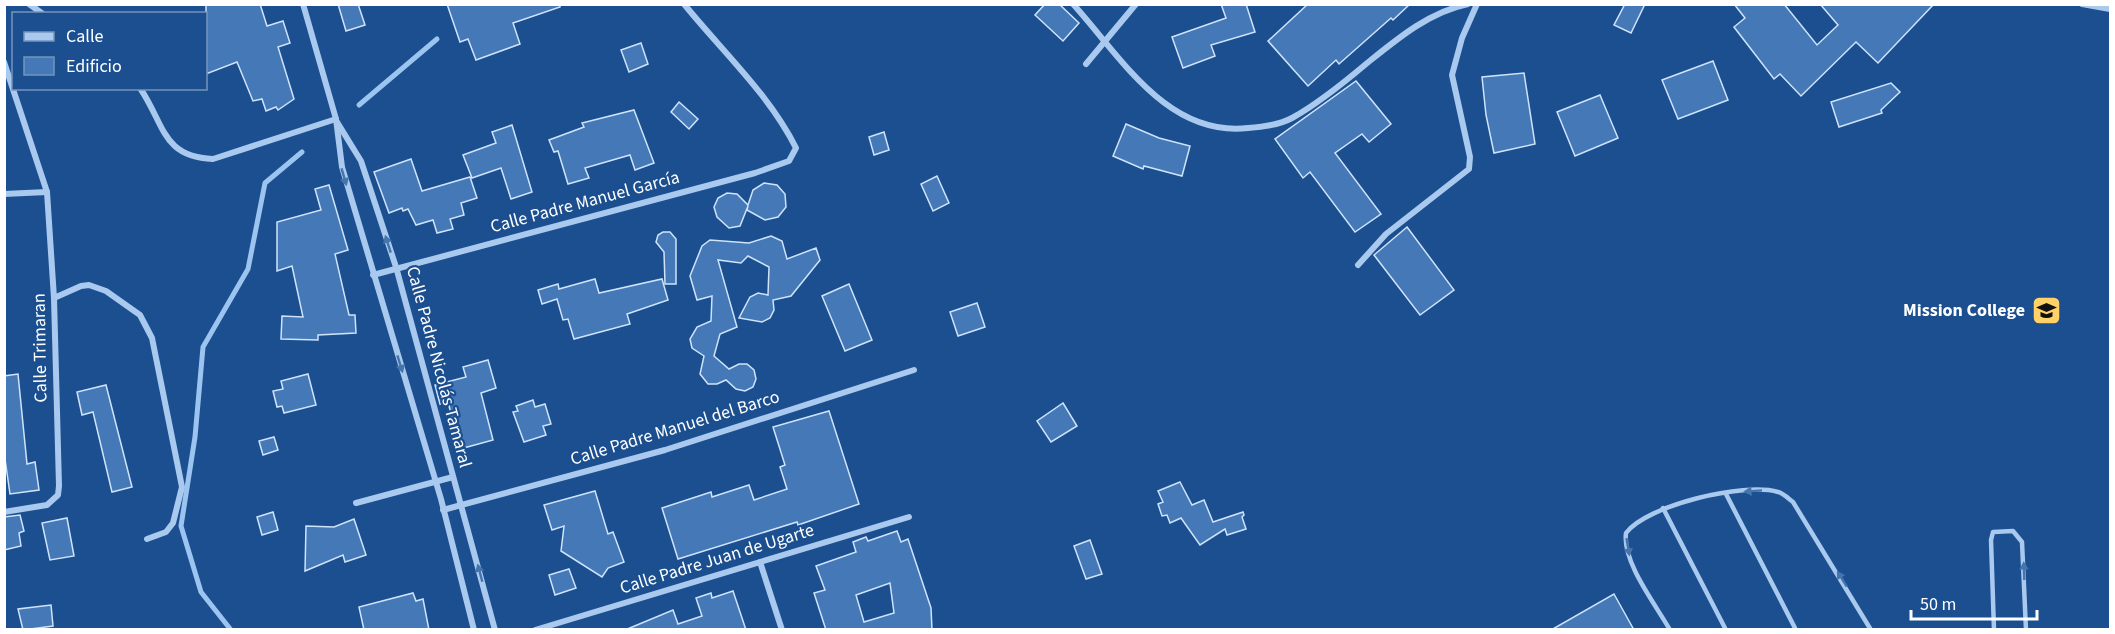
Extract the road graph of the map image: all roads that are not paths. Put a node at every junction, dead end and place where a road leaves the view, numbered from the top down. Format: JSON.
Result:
{"nodes":[{"id":1,"x":303,"y":4,"type":"edge"},
{"id":2,"x":684,"y":4,"type":"edge"},
{"id":3,"x":1073,"y":4,"type":"edge"},
{"id":4,"x":1136,"y":4,"type":"edge"},
{"id":5,"x":1468,"y":4,"type":"edge"},
{"id":6,"x":1477,"y":4,"type":"edge"},
{"id":7,"x":2082,"y":4,"type":"edge"},
{"id":8,"x":2110,"y":9,"type":"edge"},
{"id":9,"x":1106,"y":41,"type":"junction"},
{"id":10,"x":4,"y":62,"type":"edge"},
{"id":11,"x":1086,"y":64,"type":"dead end"},
{"id":12,"x":12,"y":86,"type":"edge"},
{"id":13,"x":13,"y":90,"type":"edge"},
{"id":14,"x":141,"y":90,"type":"edge"},
{"id":15,"x":336,"y":119,"type":"junction"},
{"id":16,"x":47,"y":192,"type":"junction"},
{"id":17,"x":4,"y":194,"type":"edge"},
{"id":18,"x":1358,"y":265,"type":"dead end"},
{"id":19,"x":396,"y":267,"type":"junction"},
{"id":20,"x":374,"y":275,"type":"junction"},
{"id":21,"x":54,"y":298,"type":"junction"},
{"id":22,"x":914,"y":370,"type":"dead end"},
{"id":23,"x":453,"y":477,"type":"junction"},
{"id":24,"x":436,"y":483,"type":"junction"},
{"id":25,"x":1726,"y":494,"type":"junction"},
{"id":26,"x":356,"y":503,"type":"dead end"},
{"id":27,"x":461,"y":506,"type":"junction"},
{"id":28,"x":1663,"y":508,"type":"junction"},
{"id":29,"x":443,"y":510,"type":"junction"},
{"id":30,"x":4,"y":512,"type":"edge"},
{"id":31,"x":909,"y":517,"type":"dead end"},
{"id":32,"x":147,"y":539,"type":"dead end"},
{"id":33,"x":760,"y":562,"type":"junction"},
{"id":34,"x":474,"y":630,"type":"edge"},
{"id":35,"x":495,"y":630,"type":"edge"},
{"id":36,"x":535,"y":630,"type":"edge"},
{"id":37,"x":782,"y":630,"type":"edge"},
{"id":38,"x":1670,"y":630,"type":"edge"},
{"id":39,"x":1726,"y":630,"type":"edge"},
{"id":40,"x":1796,"y":630,"type":"edge"},
{"id":41,"x":1871,"y":630,"type":"edge"},
{"id":42,"x":1994,"y":630,"type":"edge"},
{"id":43,"x":2026,"y":630,"type":"edge"}],
"edges":[{"from":1,"to":15,"type":"street","name":"Calle Padre Nicolás Tamaral"},
{"from":2,"to":19,"type":"street","name":"Calle Padre Manuel García"},
{"from":3,"to":9,"type":"street"},
{"from":4,"to":9,"type":"street"},
{"from":5,"to":9,"type":"street"},
{"from":6,"to":18,"type":"street"},
{"from":7,"to":8,"type":"street"},
{"from":9,"to":11,"type":"street"},
{"from":10,"to":12,"type":"street","name":"Calle Trimaran"},
{"from":13,"to":16,"type":"street","name":"Calle Trimaran"},
{"from":14,"to":15,"type":"street"},
{"from":19,"to":15,"type":"street","name":"Calle Padre Nicolás Tamaral","one_way":true},
{"from":15,"to":20,"type":"street","name":"Calle Padre Nicolás Tamaral","one_way":true},
{"from":16,"to":17,"type":"street"},
{"from":16,"to":21,"type":"street","name":"Calle Trimaran"},
{"from":19,"to":20,"type":"street","name":"Calle Padre Manuel García"},
{"from":19,"to":23,"type":"street","name":"Calle Padre Nicolás Tamaral"},
{"from":20,"to":24,"type":"street","name":"Calle Padre Nicolás Tamaral","one_way":true},
{"from":21,"to":30,"type":"street","name":"Calle Trimaran"},
{"from":21,"to":32,"type":"street"},
{"from":22,"to":27,"type":"street","name":"Calle Padre Manuel del Barco"},
{"from":23,"to":24,"type":"street"},
{"from":23,"to":27,"type":"street","name":"Calle Padre Nicolás Tamaral"},
{"from":24,"to":26,"type":"street"},
{"from":24,"to":29,"type":"street","name":"Calle Padre Nicolás Tamaral"},
{"from":25,"to":28,"type":"lane"},
{"from":25,"to":40,"type":"lane"},
{"from":41,"to":25,"type":"lane","one_way":true},
{"from":27,"to":29,"type":"street","name":"Calle Padre Manuel del Barco"},
{"from":35,"to":27,"type":"street","name":"Calle Padre Nicolás Tamaral","one_way":true},
{"from":28,"to":38,"type":"lane","one_way":true},
{"from":28,"to":39,"type":"lane"},
{"from":29,"to":34,"type":"street","name":"Calle Padre Nicolás Tamaral"},
{"from":31,"to":33,"type":"street","name":"Calle Padre Juan de Ugarte"},
{"from":33,"to":36,"type":"street","name":"Calle Padre Juan de Ugarte"},
{"from":33,"to":37,"type":"street"},
{"from":43,"to":42,"type":"lane","one_way":true}]}
